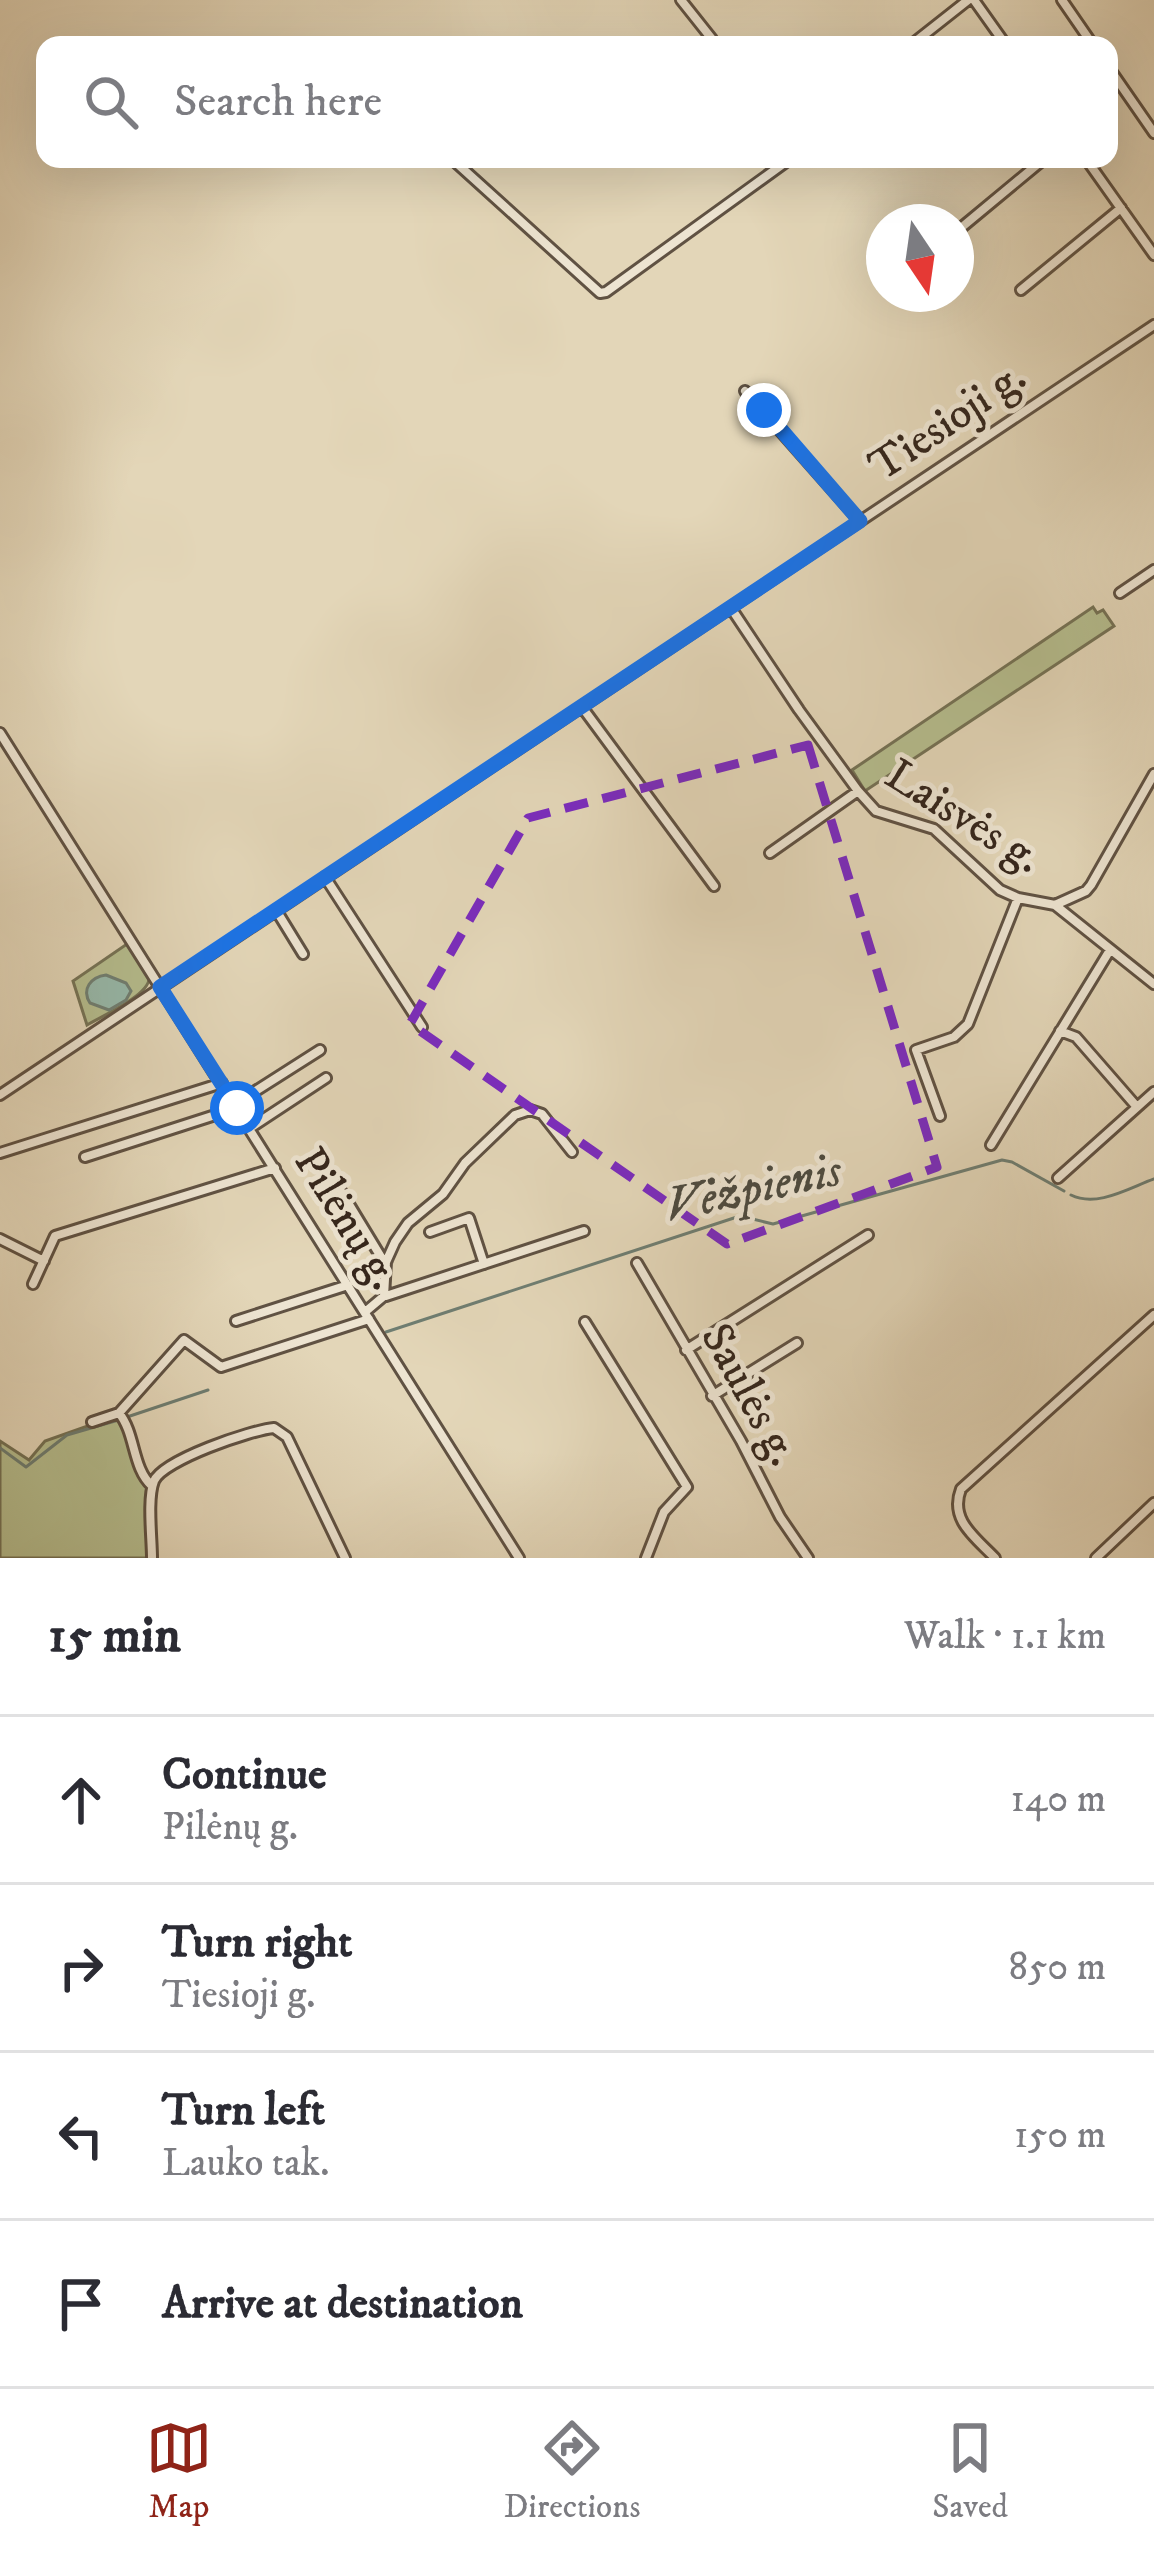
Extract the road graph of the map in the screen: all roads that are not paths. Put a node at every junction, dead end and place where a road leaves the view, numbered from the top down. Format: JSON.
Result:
{"nodes":[{"id":1,"x":681,"y":0,"type":"edge"},
{"id":2,"x":971,"y":0,"type":"edge"},
{"id":3,"x":1062,"y":0,"type":"edge"},
{"id":4,"x":710,"y":36,"type":"edge"},
{"id":5,"x":923,"y":36,"type":"edge"},
{"id":6,"x":999,"y":36,"type":"edge"},
{"id":7,"x":1087,"y":36,"type":"edge"},
{"id":8,"x":1118,"y":81,"type":"edge"},
{"id":9,"x":1154,"y":133,"type":"edge"},
{"id":10,"x":462,"y":168,"type":"edge"},
{"id":11,"x":778,"y":168,"type":"edge"},
{"id":12,"x":1034,"y":168,"type":"edge"},
{"id":13,"x":1092,"y":168,"type":"edge"},
{"id":14,"x":1121,"y":208,"type":"junction"},
{"id":15,"x":974,"y":217,"type":"edge"},
{"id":16,"x":1154,"y":255,"type":"edge"},
{"id":17,"x":1021,"y":290,"type":"dead end"},
{"id":18,"x":1154,"y":325,"type":"edge"},
{"id":19,"x":745,"y":391,"type":"dead end"},
{"id":20,"x":860,"y":521,"type":"junction"},
{"id":21,"x":1154,"y":571,"type":"edge"},
{"id":22,"x":1120,"y":593,"type":"dead end"},
{"id":23,"x":731,"y":608,"type":"junction"},
{"id":24,"x":582,"y":706,"type":"junction"},
{"id":25,"x":0,"y":733,"type":"edge"},
{"id":26,"x":1154,"y":774,"type":"edge"},
{"id":27,"x":858,"y":791,"type":"junction"},
{"id":28,"x":770,"y":854,"type":"dead end"},
{"id":29,"x":326,"y":877,"type":"junction"},
{"id":30,"x":714,"y":886,"type":"dead end"},
{"id":31,"x":1018,"y":898,"type":"junction"},
{"id":32,"x":1055,"y":905,"type":"junction"},
{"id":33,"x":276,"y":910,"type":"junction"},
{"id":34,"x":1110,"y":950,"type":"junction"},
{"id":35,"x":303,"y":954,"type":"dead end"},
{"id":36,"x":1154,"y":985,"type":"edge"},
{"id":37,"x":160,"y":987,"type":"junction"},
{"id":38,"x":422,"y":1027,"type":"dead end"},
{"id":39,"x":1060,"y":1031,"type":"junction"},
{"id":40,"x":320,"y":1050,"type":"dead end"},
{"id":41,"x":326,"y":1078,"type":"dead end"},
{"id":42,"x":222,"y":1083,"type":"junction"},
{"id":43,"x":1154,"y":1092,"type":"edge"},
{"id":44,"x":0,"y":1095,"type":"edge"},
{"id":45,"x":236,"y":1106,"type":"junction"},
{"id":46,"x":1137,"y":1107,"type":"junction"},
{"id":47,"x":940,"y":1116,"type":"dead end"},
{"id":48,"x":250,"y":1128,"type":"junction"},
{"id":49,"x":991,"y":1145,"type":"dead end"},
{"id":50,"x":572,"y":1152,"type":"dead end"},
{"id":51,"x":0,"y":1153,"type":"edge"},
{"id":52,"x":85,"y":1156,"type":"dead end"},
{"id":53,"x":275,"y":1168,"type":"junction"},
{"id":54,"x":331,"y":1173,"type":"dead end"},
{"id":55,"x":1058,"y":1178,"type":"dead end"},
{"id":56,"x":584,"y":1231,"type":"dead end"},
{"id":57,"x":430,"y":1232,"type":"dead end"},
{"id":58,"x":868,"y":1234,"type":"dead end"},
{"id":59,"x":0,"y":1239,"type":"edge"},
{"id":60,"x":387,"y":1260,"type":"junction"},
{"id":61,"x":44,"y":1261,"type":"junction"},
{"id":62,"x":637,"y":1263,"type":"dead end"},
{"id":63,"x":484,"y":1264,"type":"junction"},
{"id":64,"x":33,"y":1284,"type":"dead end"},
{"id":65,"x":348,"y":1286,"type":"junction"},
{"id":66,"x":384,"y":1297,"type":"junction"},
{"id":67,"x":1154,"y":1315,"type":"edge"},
{"id":68,"x":367,"y":1316,"type":"junction"},
{"id":69,"x":236,"y":1321,"type":"dead end"},
{"id":70,"x":585,"y":1322,"type":"dead end"},
{"id":71,"x":797,"y":1343,"type":"dead end"},
{"id":72,"x":686,"y":1349,"type":"junction"},
{"id":73,"x":712,"y":1396,"type":"junction"},
{"id":74,"x":119,"y":1413,"type":"junction"},
{"id":75,"x":92,"y":1422,"type":"dead end"},
{"id":76,"x":152,"y":1486,"type":"junction"},
{"id":77,"x":1154,"y":1503,"type":"edge"},
{"id":78,"x":152,"y":1558,"type":"edge"},
{"id":79,"x":345,"y":1558,"type":"edge"},
{"id":80,"x":519,"y":1558,"type":"edge"},
{"id":81,"x":646,"y":1558,"type":"edge"},
{"id":82,"x":808,"y":1558,"type":"edge"},
{"id":83,"x":995,"y":1558,"type":"edge"},
{"id":84,"x":1096,"y":1558,"type":"edge"}],
"edges":[{"from":1,"to":4,"type":"street"},
{"from":2,"to":5,"type":"street"},
{"from":2,"to":6,"type":"street"},
{"from":3,"to":7,"type":"street"},
{"from":8,"to":9,"type":"street"},
{"from":10,"to":11,"type":"street"},
{"from":12,"to":15,"type":"street"},
{"from":13,"to":14,"type":"street"},
{"from":14,"to":16,"type":"street"},
{"from":14,"to":17,"type":"street"},
{"from":18,"to":20,"type":"street","name":"Tiesioji g."},
{"from":19,"to":20,"type":"street"},
{"from":20,"to":23,"type":"street","name":"Tiesioji g."},
{"from":21,"to":22,"type":"street"},
{"from":23,"to":24,"type":"street","name":"Tiesioji g."},
{"from":23,"to":27,"type":"street","name":"Laisvės g."},
{"from":24,"to":29,"type":"street","name":"Tiesioji g."},
{"from":24,"to":30,"type":"street"},
{"from":25,"to":37,"type":"street","name":"Pilėnų g."},
{"from":26,"to":32,"type":"street"},
{"from":27,"to":28,"type":"street"},
{"from":27,"to":31,"type":"street","name":"Laisvės g."},
{"from":29,"to":33,"type":"street","name":"Tiesioji g."},
{"from":29,"to":38,"type":"street"},
{"from":31,"to":32,"type":"street","name":"Laisvės g."},
{"from":31,"to":47,"type":"street"},
{"from":32,"to":34,"type":"street","name":"Laisvės g."},
{"from":33,"to":35,"type":"street"},
{"from":33,"to":37,"type":"street","name":"Tiesioji g."},
{"from":34,"to":36,"type":"street","name":"Laisvės g."},
{"from":34,"to":39,"type":"street"},
{"from":37,"to":42,"type":"street","name":"Pilėnų g."},
{"from":37,"to":44,"type":"street","name":"Tiesioji g."},
{"from":39,"to":46,"type":"street"},
{"from":39,"to":49,"type":"street"},
{"from":40,"to":45,"type":"street"},
{"from":41,"to":48,"type":"street"},
{"from":42,"to":45,"type":"street","name":"Pilėnų g."},
{"from":42,"to":51,"type":"street"},
{"from":43,"to":46,"type":"street"},
{"from":45,"to":48,"type":"street","name":"Pilėnų g."},
{"from":45,"to":52,"type":"street"},
{"from":46,"to":55,"type":"street"},
{"from":48,"to":53,"type":"street","name":"Pilėnų g."},
{"from":50,"to":60,"type":"street"},
{"from":53,"to":61,"type":"street"},
{"from":53,"to":65,"type":"street","name":"Pilėnų g."},
{"from":54,"to":60,"type":"street"},
{"from":56,"to":63,"type":"street"},
{"from":57,"to":63,"type":"street"},
{"from":58,"to":72,"type":"street"},
{"from":59,"to":61,"type":"street"},
{"from":60,"to":66,"type":"street"},
{"from":61,"to":64,"type":"street"},
{"from":62,"to":72,"type":"street","name":"Saulės g."},
{"from":63,"to":66,"type":"street"},
{"from":65,"to":68,"type":"street","name":"Pilėnų g."},
{"from":65,"to":69,"type":"street"},
{"from":66,"to":68,"type":"street"},
{"from":67,"to":83,"type":"street"},
{"from":68,"to":74,"type":"street"},
{"from":68,"to":80,"type":"street","name":"Pilėnų g."},
{"from":70,"to":81,"type":"street"},
{"from":71,"to":73,"type":"street"},
{"from":72,"to":73,"type":"street","name":"Saulės g."},
{"from":73,"to":82,"type":"street","name":"Saulės g."},
{"from":74,"to":75,"type":"street"},
{"from":74,"to":76,"type":"street"},
{"from":76,"to":78,"type":"street"},
{"from":76,"to":79,"type":"street"},
{"from":77,"to":84,"type":"street"}]}
